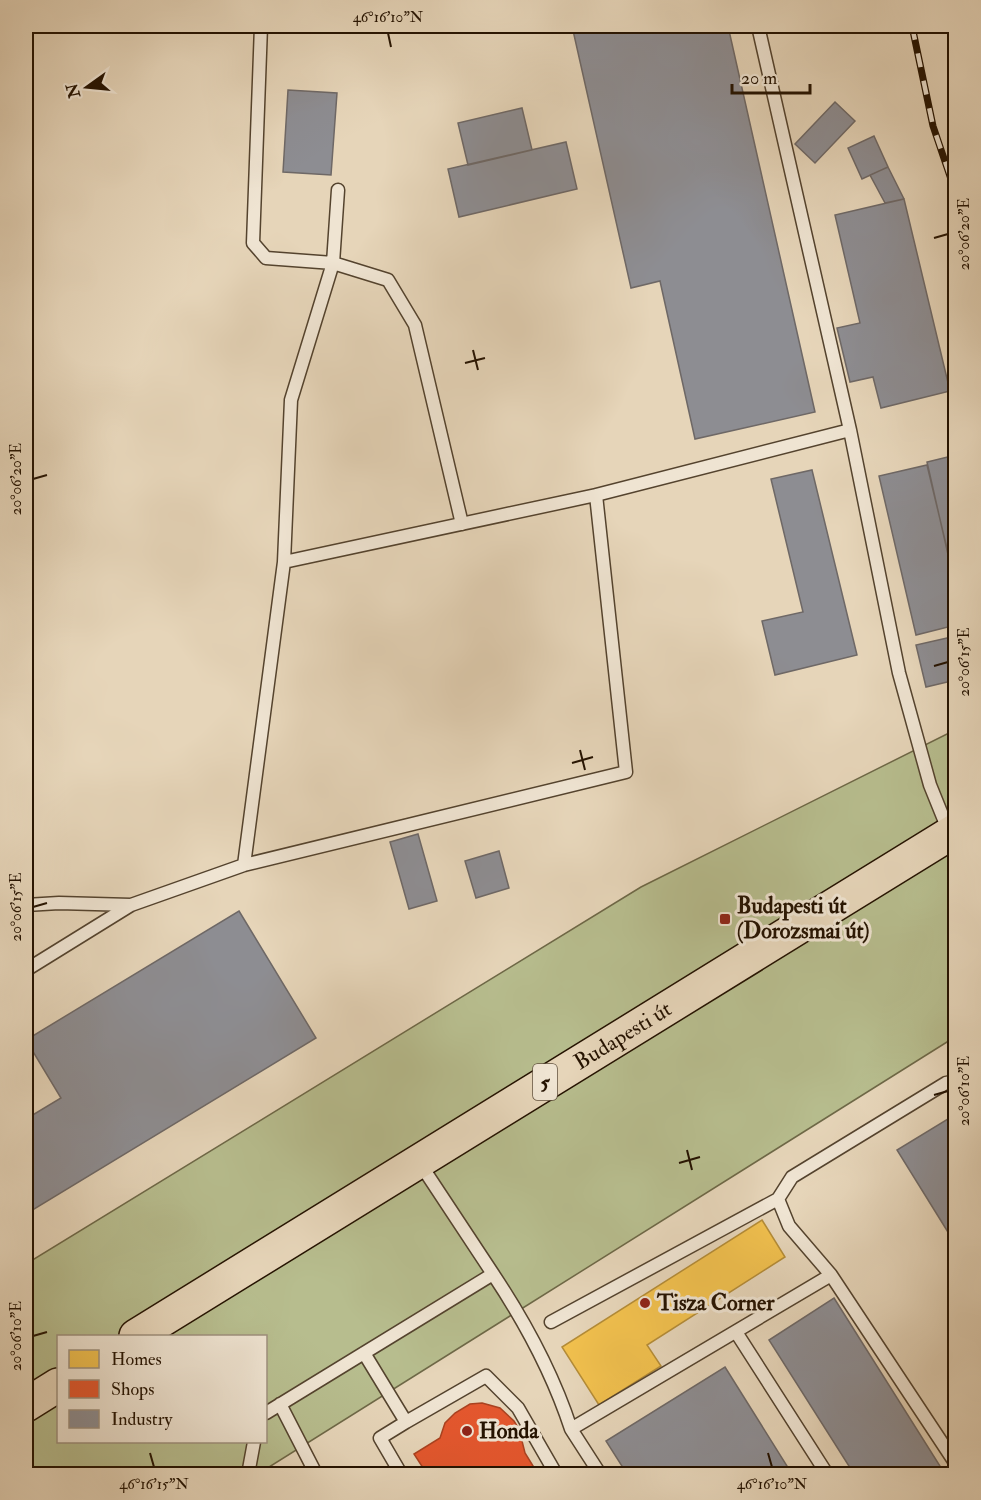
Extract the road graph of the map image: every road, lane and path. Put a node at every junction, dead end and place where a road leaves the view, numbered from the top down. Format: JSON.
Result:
{"nodes":[{"id":1,"x":261,"y":26,"type":"edge"},
{"id":2,"x":758,"y":26,"type":"edge"},
{"id":3,"x":338,"y":190,"type":"dead end"},
{"id":4,"x":333,"y":263,"type":"junction"},
{"id":5,"x":850,"y":429,"type":"junction"},
{"id":6,"x":596,"y":495,"type":"junction"},
{"id":7,"x":462,"y":524,"type":"junction"},
{"id":8,"x":284,"y":562,"type":"junction"},
{"id":9,"x":953,"y":832,"type":"edge"},
{"id":10,"x":244,"y":865,"type":"junction"},
{"id":11,"x":26,"y":905,"type":"edge"},
{"id":12,"x":131,"y":905,"type":"junction"},
{"id":13,"x":26,"y":970,"type":"edge"},
{"id":14,"x":956,"y":1081,"type":"edge"},
{"id":15,"x":418,"y":1161,"type":"junction"},
{"id":16,"x":778,"y":1198,"type":"junction"},
{"id":17,"x":493,"y":1274,"type":"junction"},
{"id":18,"x":831,"y":1275,"type":"junction"},
{"id":19,"x":551,"y":1322,"type":"dead end"},
{"id":20,"x":736,"y":1332,"type":"junction"},
{"id":21,"x":138,"y":1335,"type":"edge"},
{"id":22,"x":364,"y":1353,"type":"junction"},
{"id":23,"x":57,"y":1386,"type":"edge"},
{"id":24,"x":280,"y":1404,"type":"junction"},
{"id":25,"x":26,"y":1405,"type":"edge"},
{"id":26,"x":267,"y":1412,"type":"edge"},
{"id":27,"x":406,"y":1422,"type":"junction"},
{"id":28,"x":571,"y":1429,"type":"junction"},
{"id":29,"x":254,"y":1443,"type":"edge"},
{"id":30,"x":956,"y":1464,"type":"edge"},
{"id":31,"x":253,"y":1474,"type":"edge"},
{"id":32,"x":316,"y":1474,"type":"edge"},
{"id":33,"x":401,"y":1474,"type":"edge"},
{"id":34,"x":555,"y":1474,"type":"edge"},
{"id":35,"x":600,"y":1474,"type":"edge"},
{"id":36,"x":827,"y":1474,"type":"edge"}],
"edges":[{"from":1,"to":4,"type":"lane"},
{"from":2,"to":5,"type":"lane"},
{"from":3,"to":4,"type":"lane"},
{"from":4,"to":7,"type":"lane"},
{"from":4,"to":8,"type":"lane"},
{"from":5,"to":6,"type":"lane"},
{"from":5,"to":9,"type":"lane"},
{"from":6,"to":7,"type":"lane"},
{"from":6,"to":10,"type":"lane"},
{"from":7,"to":8,"type":"lane"},
{"from":8,"to":10,"type":"lane"},
{"from":9,"to":15,"type":"main road","name":"Budapesti út","number":"5"},
{"from":10,"to":12,"type":"lane"},
{"from":11,"to":12,"type":"lane"},
{"from":12,"to":13,"type":"lane"},
{"from":14,"to":16,"type":"lane"},
{"from":15,"to":17,"type":"lane"},
{"from":15,"to":21,"type":"main road","name":"Budapesti út","number":"5"},
{"from":16,"to":18,"type":"lane"},
{"from":16,"to":19,"type":"lane"},
{"from":17,"to":22,"type":"lane"},
{"from":17,"to":28,"type":"lane"},
{"from":18,"to":20,"type":"lane"},
{"from":18,"to":30,"type":"lane"},
{"from":20,"to":28,"type":"lane"},
{"from":20,"to":36,"type":"lane"},
{"from":22,"to":24,"type":"lane"},
{"from":22,"to":27,"type":"lane"},
{"from":23,"to":25,"type":"main road"},
{"from":24,"to":26,"type":"lane"},
{"from":24,"to":32,"type":"lane"},
{"from":27,"to":33,"type":"lane"},
{"from":27,"to":34,"type":"lane"},
{"from":28,"to":35,"type":"lane"},
{"from":29,"to":31,"type":"lane"}]}
